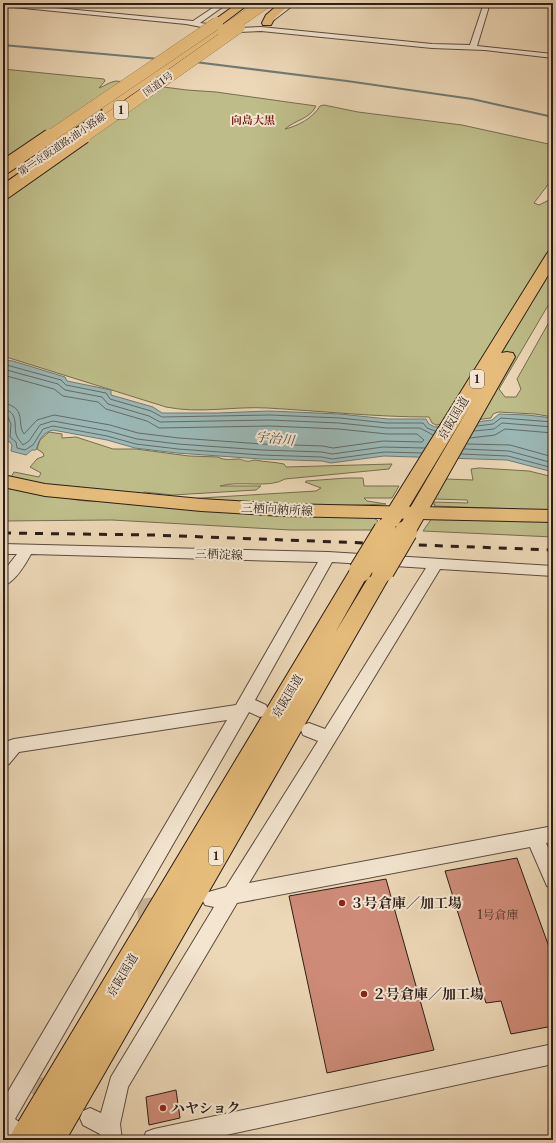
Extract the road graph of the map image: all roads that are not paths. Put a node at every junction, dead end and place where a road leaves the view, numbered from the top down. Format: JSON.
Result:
{"nodes":[{"id":1,"x":225,"y":3,"type":"edge"},
{"id":2,"x":231,"y":3,"type":"edge"},
{"id":3,"x":245,"y":3,"type":"edge"},
{"id":4,"x":257,"y":3,"type":"edge"},
{"id":5,"x":265,"y":3,"type":"edge"},
{"id":6,"x":274,"y":3,"type":"edge"},
{"id":7,"x":286,"y":3,"type":"edge"},
{"id":8,"x":293,"y":3,"type":"edge"},
{"id":9,"x":487,"y":3,"type":"edge"},
{"id":10,"x":3,"y":4,"type":"edge"},
{"id":11,"x":195,"y":23,"type":"junction"},
{"id":12,"x":214,"y":26,"type":"junction"},
{"id":13,"x":264,"y":26,"type":"junction"},
{"id":14,"x":473,"y":47,"type":"junction"},
{"id":15,"x":553,"y":56,"type":"edge"},
{"id":16,"x":3,"y":168,"type":"edge"},
{"id":17,"x":3,"y":177,"type":"edge"},
{"id":18,"x":3,"y":184,"type":"edge"},
{"id":19,"x":3,"y":193,"type":"edge"},
{"id":20,"x":553,"y":256,"type":"edge"},
{"id":21,"x":553,"y":279,"type":"edge"},
{"id":22,"x":3,"y":481,"type":"edge"},
{"id":23,"x":409,"y":508,"type":"junction"},
{"id":24,"x":553,"y":516,"type":"edge"},
{"id":25,"x":3,"y":549,"type":"edge"},
{"id":26,"x":27,"y":549,"type":"junction"},
{"id":27,"x":328,"y":557,"type":"junction"},
{"id":28,"x":436,"y":564,"type":"junction"},
{"id":29,"x":372,"y":571,"type":"junction"},
{"id":30,"x":553,"y":571,"type":"edge"},
{"id":31,"x":3,"y":581,"type":"edge"},
{"id":32,"x":249,"y":708,"type":"junction"},
{"id":33,"x":309,"y":730,"type":"dead end"},
{"id":34,"x":328,"y":738,"type":"junction"},
{"id":35,"x":8,"y":743,"type":"edge"},
{"id":36,"x":3,"y":759,"type":"edge"},
{"id":37,"x":553,"y":834,"type":"edge"},
{"id":38,"x":535,"y":838,"type":"junction"},
{"id":39,"x":553,"y":880,"type":"edge"},
{"id":40,"x":231,"y":896,"type":"junction"},
{"id":41,"x":211,"y":899,"type":"dead end"},
{"id":42,"x":553,"y":1054,"type":"edge"},
{"id":43,"x":103,"y":1127,"type":"edge"},
{"id":44,"x":15,"y":1134,"type":"edge"},
{"id":45,"x":48,"y":1140,"type":"edge"},
{"id":46,"x":154,"y":1140,"type":"edge"}],
"edges":[{"from":1,"to":12,"type":"street"},
{"from":2,"to":12,"type":"highway"},
{"from":3,"to":12,"type":"highway","name":"国道1号","number":"1"},
{"from":4,"to":12,"type":"highway","number":"1"},
{"from":5,"to":12,"type":"highway","number":"1","bridge":true},
{"from":6,"to":19,"type":"highway","name":"国道1号","number":"1","bridge":true},
{"from":7,"to":13,"type":"highway"},
{"from":8,"to":13,"type":"street"},
{"from":9,"to":14,"type":"street"},
{"from":10,"to":11,"type":"street"},
{"from":11,"to":12,"type":"street"},
{"from":11,"to":13,"type":"street"},
{"from":12,"to":16,"type":"highway","name":"国道1号","number":"1","bridge":true},
{"from":12,"to":17,"type":"highway","name":"第二京阪道路;油小路線","number":"1"},
{"from":12,"to":18,"type":"highway","name":"第二京阪道路;油小路線","number":"1"},
{"from":13,"to":14,"type":"street"},
{"from":14,"to":15,"type":"street"},
{"from":20,"to":23,"type":"highway","name":"京阪国道","number":"1"},
{"from":21,"to":23,"type":"highway","name":"京阪国道","number":"1"},
{"from":22,"to":23,"type":"main road","name":"三栖向納所線"},
{"from":23,"to":24,"type":"main road","name":"三栖向納所線"},
{"from":23,"to":29,"type":"highway","name":"京阪国道","number":"1","bridge":true},
{"from":23,"to":29,"type":"highway","name":"京阪国道","number":"1","bridge":true},
{"from":25,"to":26,"type":"street","name":"三栖淀線"},
{"from":26,"to":27,"type":"street","name":"三栖淀線"},
{"from":26,"to":31,"type":"street"},
{"from":27,"to":28,"type":"street","name":"三栖淀線"},
{"from":27,"to":32,"type":"street"},
{"from":28,"to":30,"type":"street","name":"三栖淀線"},
{"from":28,"to":34,"type":"street"},
{"from":29,"to":44,"type":"highway","name":"京阪国道","number":"1"},
{"from":29,"to":45,"type":"highway","name":"京阪国道","number":"1"},
{"from":32,"to":35,"type":"street"},
{"from":32,"to":44,"type":"street"},
{"from":33,"to":34,"type":"street"},
{"from":34,"to":40,"type":"street"},
{"from":35,"to":36,"type":"street"},
{"from":37,"to":38,"type":"street"},
{"from":38,"to":39,"type":"street"},
{"from":38,"to":40,"type":"street"},
{"from":40,"to":41,"type":"street"},
{"from":40,"to":43,"type":"street"},
{"from":42,"to":46,"type":"street"}]}
